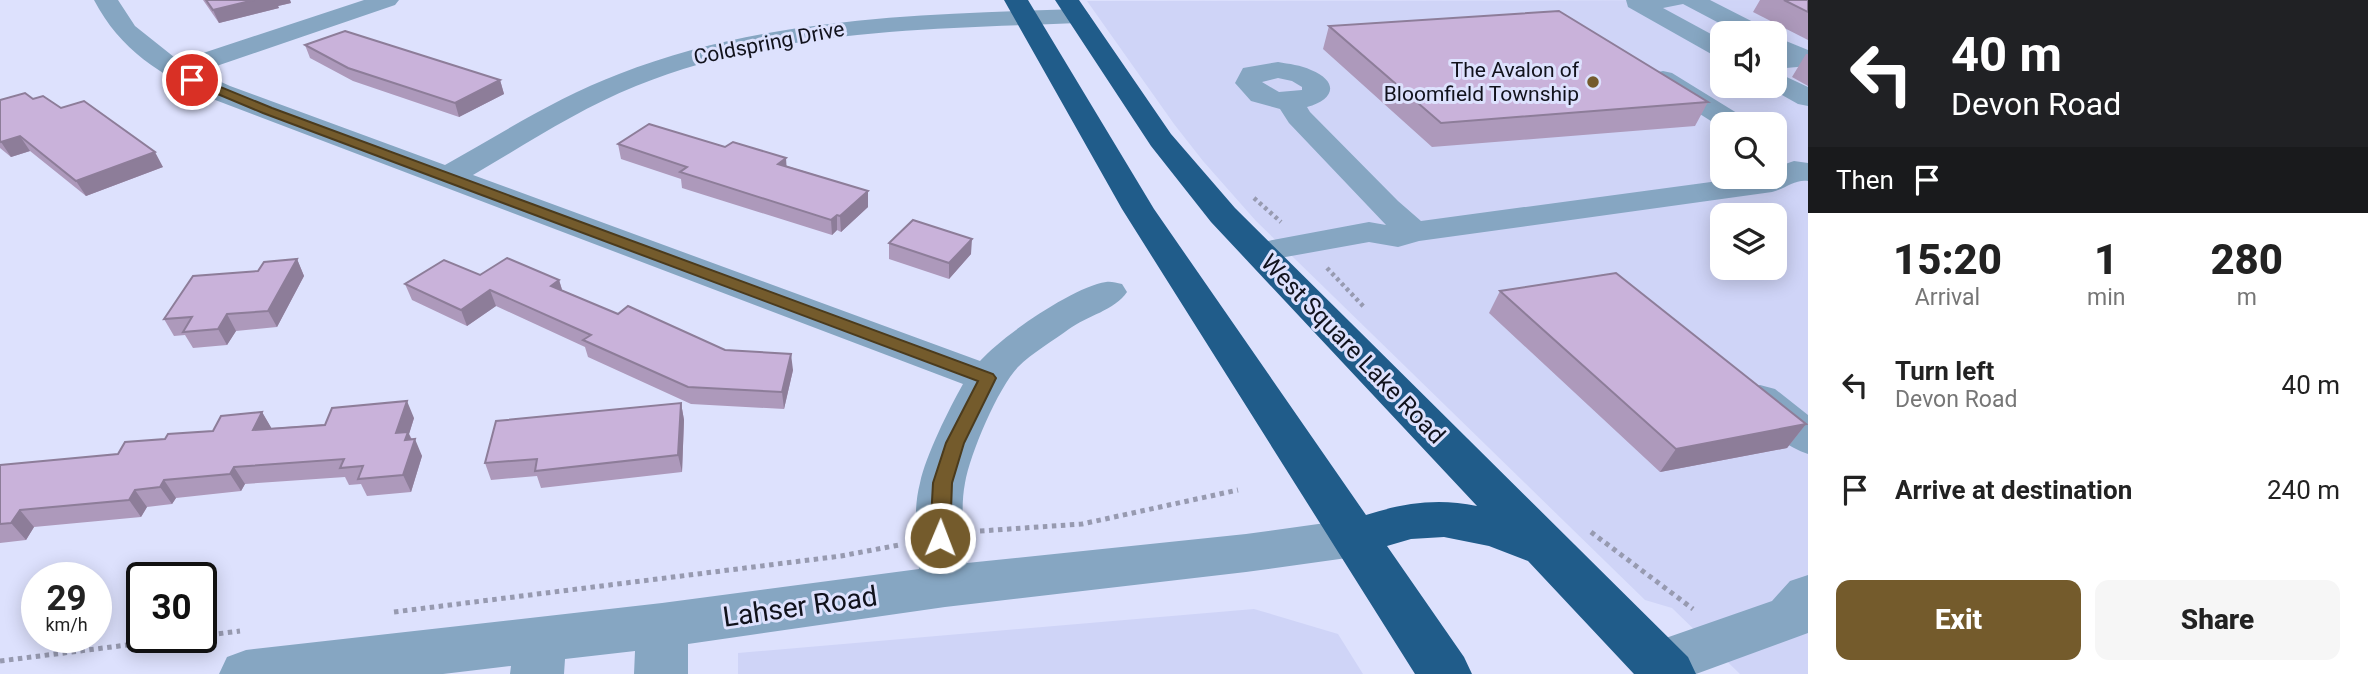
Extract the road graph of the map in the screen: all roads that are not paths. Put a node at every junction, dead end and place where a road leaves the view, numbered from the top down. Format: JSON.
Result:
{"nodes":[{"id":1,"x":106,"y":0,"type":"edge"},
{"id":2,"x":387,"y":0,"type":"edge"},
{"id":3,"x":1674,"y":0,"type":"edge"},
{"id":4,"x":1692,"y":0,"type":"edge"},
{"id":5,"x":1072,"y":8,"type":"edge"},
{"id":6,"x":1021,"y":9,"type":"edge"},
{"id":7,"x":1733,"y":21,"type":"edge"},
{"id":8,"x":1710,"y":43,"type":"edge"},
{"id":9,"x":1787,"y":50,"type":"edge"},
{"id":10,"x":1787,"y":60,"type":"edge"},
{"id":11,"x":1640,"y":65,"type":"edge"},
{"id":12,"x":176,"y":71,"type":"junction"},
{"id":13,"x":1787,"y":86,"type":"edge"},
{"id":14,"x":1808,"y":98,"type":"edge"},
{"id":15,"x":1289,"y":101,"type":"dead end"},
{"id":16,"x":1716,"y":112,"type":"edge"},
{"id":17,"x":1792,"y":163,"type":"edge"},
{"id":18,"x":447,"y":177,"type":"junction"},
{"id":19,"x":1406,"y":234,"type":"junction"},
{"id":20,"x":1292,"y":259,"type":"junction"},
{"id":21,"x":1109,"y":292,"type":"dead end"},
{"id":22,"x":987,"y":378,"type":"junction"},
{"id":23,"x":1733,"y":378,"type":"edge"},
{"id":24,"x":1808,"y":438,"type":"edge"},
{"id":25,"x":1354,"y":538,"type":"junction"},
{"id":26,"x":1569,"y":540,"type":"junction"},
{"id":27,"x":945,"y":586,"type":"junction"},
{"id":28,"x":1808,"y":596,"type":"edge"},
{"id":29,"x":662,"y":650,"type":"edge"},
{"id":30,"x":244,"y":652,"type":"edge"},
{"id":31,"x":538,"y":657,"type":"edge"},
{"id":32,"x":1664,"y":669,"type":"edge"},
{"id":33,"x":1444,"y":674,"type":"edge"}],
"edges":[{"from":1,"to":12,"type":"street"},
{"from":2,"to":12,"type":"street"},
{"from":3,"to":8,"type":"street"},
{"from":4,"to":7,"type":"street"},
{"from":5,"to":6,"type":"street","name":"Coldspring Drive"},
{"from":5,"to":20,"type":"highway","name":"West Square Lake Road"},
{"from":6,"to":18,"type":"street","name":"Coldspring Drive"},
{"from":6,"to":25,"type":"highway"},
{"from":9,"to":10,"type":"street"},
{"from":11,"to":16,"type":"street"},
{"from":12,"to":18,"type":"street"},
{"from":13,"to":14,"type":"street"},
{"from":15,"to":19,"type":"street"},
{"from":17,"to":19,"type":"street"},
{"from":18,"to":22,"type":"street"},
{"from":19,"to":20,"type":"street"},
{"from":20,"to":26,"type":"highway","name":"West Square Lake Road"},
{"from":21,"to":22,"type":"street"},
{"from":22,"to":27,"type":"street"},
{"from":23,"to":24,"type":"street"},
{"from":25,"to":26,"type":"highway"},
{"from":25,"to":27,"type":"street","name":"Lahser Road"},
{"from":25,"to":33,"type":"highway"},
{"from":26,"to":32,"type":"highway","name":"West Square Lake Road"},
{"from":27,"to":29,"type":"street","name":"Lahser Road"},
{"from":28,"to":32,"type":"street"},
{"from":29,"to":31,"type":"street","name":"Lahser Road"},
{"from":30,"to":31,"type":"street","name":"Lahser Road"}]}
